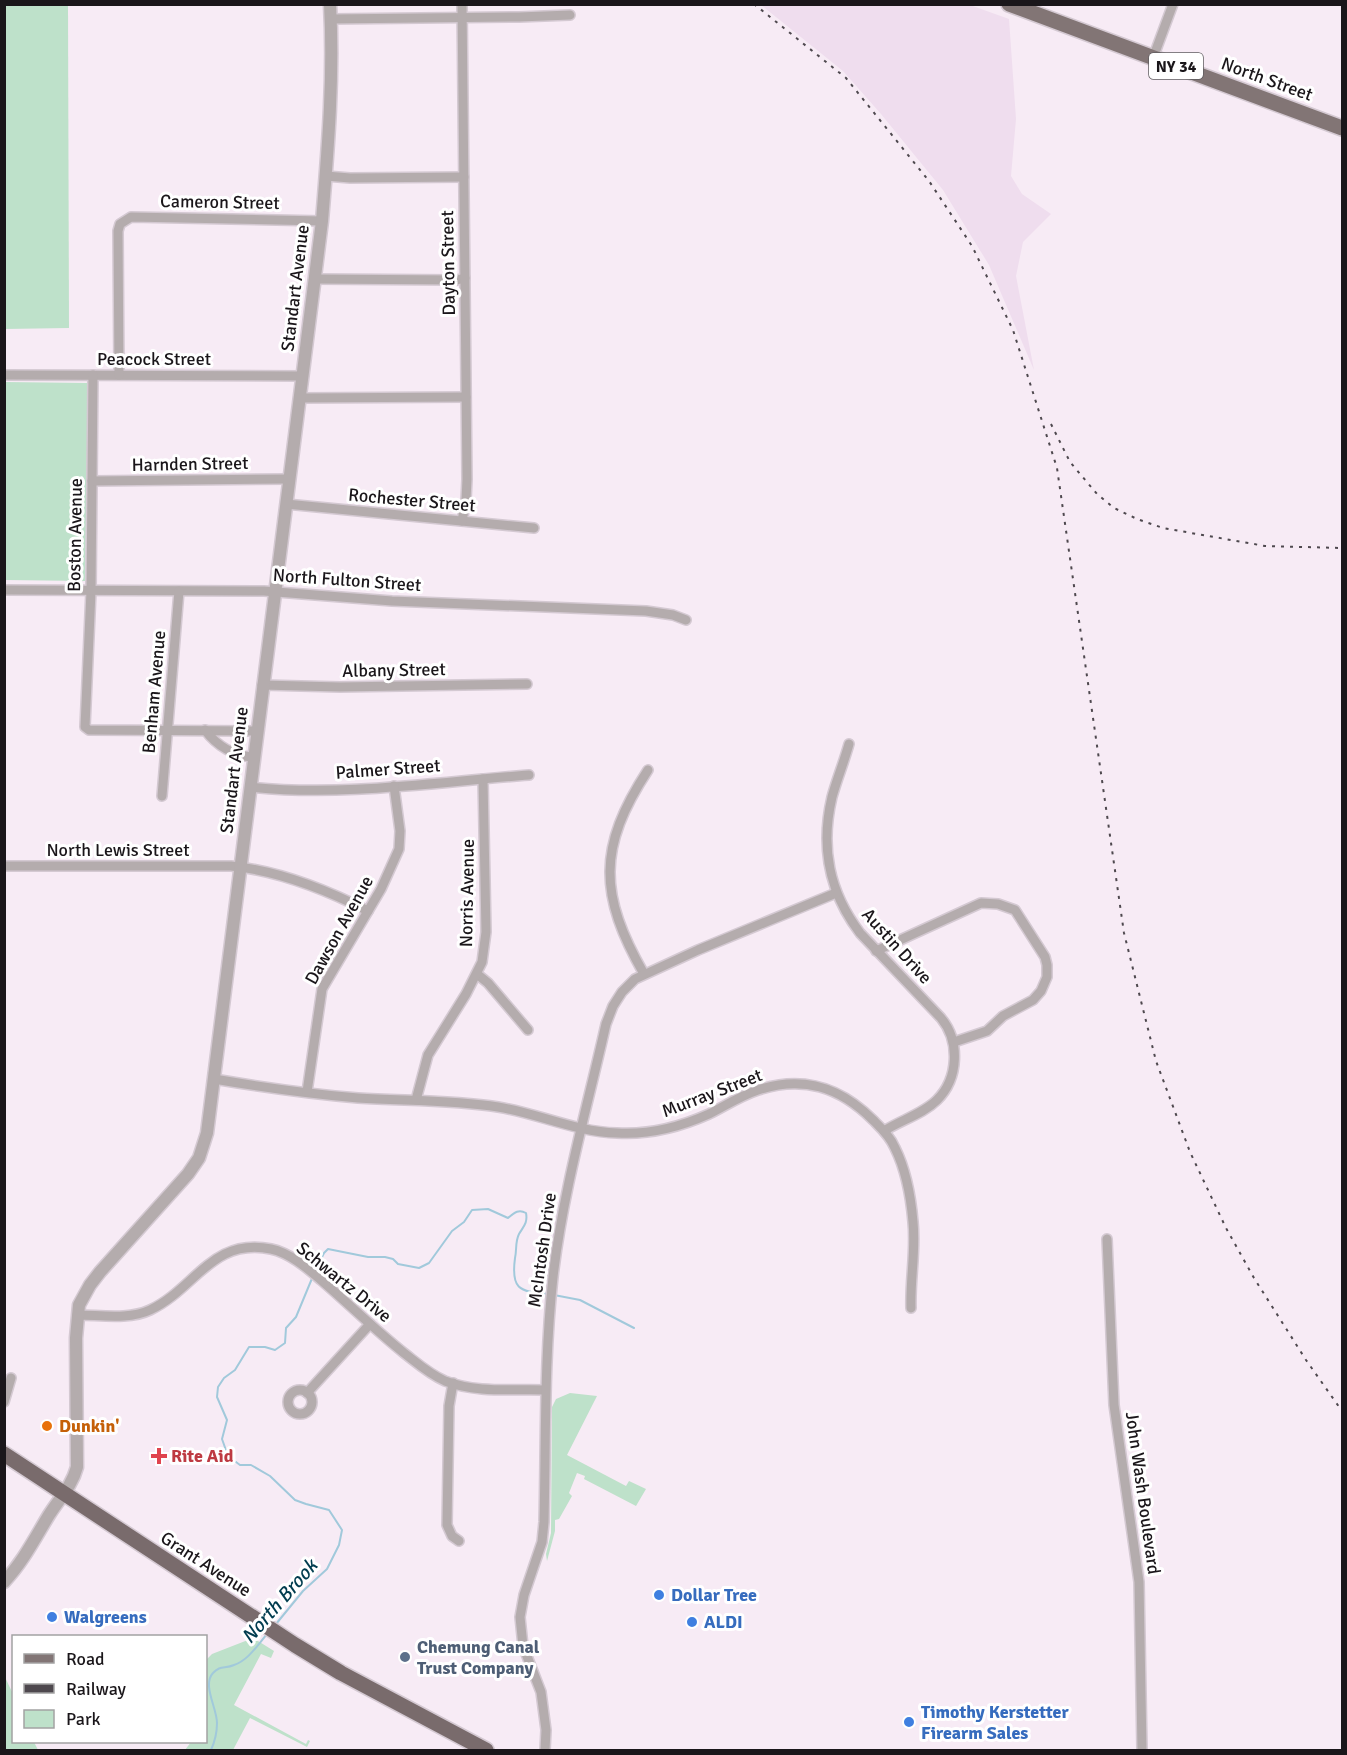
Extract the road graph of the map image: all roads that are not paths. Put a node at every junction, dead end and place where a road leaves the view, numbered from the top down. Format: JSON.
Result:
{"nodes":[{"id":1,"x":330,"y":4,"type":"edge"},
{"id":2,"x":462,"y":4,"type":"edge"},
{"id":3,"x":1009,"y":4,"type":"edge"},
{"id":4,"x":1173,"y":4,"type":"edge"},
{"id":5,"x":570,"y":15,"type":"dead end"},
{"id":6,"x":463,"y":16,"type":"junction"},
{"id":7,"x":331,"y":19,"type":"junction"},
{"id":8,"x":1153,"y":58,"type":"junction"},
{"id":9,"x":1342,"y":128,"type":"edge"},
{"id":10,"x":326,"y":176,"type":"junction"},
{"id":11,"x":464,"y":177,"type":"junction"},
{"id":12,"x":322,"y":221,"type":"junction"},
{"id":13,"x":465,"y":278,"type":"junction"},
{"id":14,"x":315,"y":279,"type":"junction"},
{"id":15,"x":4,"y":375,"type":"edge"},
{"id":16,"x":93,"y":375,"type":"junction"},
{"id":17,"x":119,"y":375,"type":"junction"},
{"id":18,"x":303,"y":376,"type":"junction"},
{"id":19,"x":466,"y":397,"type":"junction"},
{"id":20,"x":300,"y":398,"type":"junction"},
{"id":21,"x":289,"y":479,"type":"junction"},
{"id":22,"x":92,"y":481,"type":"junction"},
{"id":23,"x":286,"y":504,"type":"junction"},
{"id":24,"x":462,"y":521,"type":"junction"},
{"id":25,"x":534,"y":528,"type":"dead end"},
{"id":26,"x":4,"y":590,"type":"edge"},
{"id":27,"x":91,"y":591,"type":"junction"},
{"id":28,"x":179,"y":591,"type":"junction"},
{"id":29,"x":275,"y":591,"type":"junction"},
{"id":30,"x":686,"y":620,"type":"dead end"},
{"id":31,"x":527,"y":684,"type":"dead end"},
{"id":32,"x":262,"y":685,"type":"junction"},
{"id":33,"x":167,"y":730,"type":"junction"},
{"id":34,"x":205,"y":730,"type":"junction"},
{"id":35,"x":257,"y":731,"type":"junction"},
{"id":36,"x":849,"y":744,"type":"dead end"},
{"id":37,"x":253,"y":757,"type":"junction"},
{"id":38,"x":648,"y":770,"type":"dead end"},
{"id":39,"x":529,"y":775,"type":"dead end"},
{"id":40,"x":483,"y":778,"type":"junction"},
{"id":41,"x":394,"y":786,"type":"junction"},
{"id":42,"x":250,"y":787,"type":"junction"},
{"id":43,"x":162,"y":796,"type":"dead end"},
{"id":44,"x":4,"y":866,"type":"edge"},
{"id":45,"x":240,"y":867,"type":"junction"},
{"id":46,"x":836,"y":893,"type":"junction"},
{"id":47,"x":368,"y":911,"type":"junction"},
{"id":48,"x":876,"y":951,"type":"junction"},
{"id":49,"x":644,"y":974,"type":"junction"},
{"id":50,"x":477,"y":975,"type":"junction"},
{"id":51,"x":528,"y":1030,"type":"dead end"},
{"id":52,"x":954,"y":1042,"type":"junction"},
{"id":53,"x":214,"y":1078,"type":"junction"},
{"id":54,"x":307,"y":1092,"type":"junction"},
{"id":55,"x":416,"y":1100,"type":"junction"},
{"id":56,"x":581,"y":1127,"type":"junction"},
{"id":57,"x":884,"y":1131,"type":"junction"},
{"id":58,"x":1107,"y":1239,"type":"dead end"},
{"id":59,"x":911,"y":1308,"type":"dead end"},
{"id":60,"x":77,"y":1315,"type":"junction"},
{"id":61,"x":370,"y":1324,"type":"junction"},
{"id":62,"x":11,"y":1378,"type":"dead end"},
{"id":63,"x":453,"y":1383,"type":"junction"},
{"id":64,"x":545,"y":1390,"type":"junction"},
{"id":65,"x":308,"y":1393,"type":"dead end"},
{"id":66,"x":4,"y":1402,"type":"edge"},
{"id":67,"x":4,"y":1454,"type":"edge"},
{"id":68,"x":64,"y":1494,"type":"junction"},
{"id":69,"x":459,"y":1541,"type":"dead end"},
{"id":70,"x":4,"y":1582,"type":"edge"},
{"id":71,"x":486,"y":1750,"type":"edge"},
{"id":72,"x":545,"y":1750,"type":"edge"},
{"id":73,"x":1142,"y":1750,"type":"edge"}],
"edges":[{"from":1,"to":7,"type":"street","name":"Standart Avenue"},
{"from":2,"to":6,"type":"street","name":"Dayton Street"},
{"from":3,"to":8,"type":"main road","name":"North Street","number":"NY 34"},
{"from":4,"to":8,"type":"street"},
{"from":5,"to":6,"type":"street"},
{"from":6,"to":7,"type":"street"},
{"from":6,"to":11,"type":"street","name":"Dayton Street"},
{"from":7,"to":10,"type":"street","name":"Standart Avenue"},
{"from":8,"to":9,"type":"main road","name":"North Street","number":"NY 34"},
{"from":10,"to":11,"type":"street"},
{"from":10,"to":12,"type":"street","name":"Standart Avenue"},
{"from":11,"to":13,"type":"street","name":"Dayton Street"},
{"from":12,"to":14,"type":"street","name":"Standart Avenue"},
{"from":12,"to":17,"type":"street","name":"Cameron Street"},
{"from":13,"to":14,"type":"street"},
{"from":13,"to":19,"type":"street","name":"Dayton Street"},
{"from":14,"to":18,"type":"street","name":"Standart Avenue"},
{"from":15,"to":16,"type":"street","name":"Peacock Street"},
{"from":16,"to":17,"type":"street","name":"Peacock Street"},
{"from":16,"to":22,"type":"street","name":"Boston Avenue"},
{"from":17,"to":18,"type":"street","name":"Peacock Street"},
{"from":18,"to":20,"type":"street","name":"Standart Avenue"},
{"from":19,"to":20,"type":"street"},
{"from":19,"to":24,"type":"street","name":"Dayton Street"},
{"from":20,"to":21,"type":"street","name":"Standart Avenue"},
{"from":21,"to":22,"type":"street","name":"Harnden Street"},
{"from":21,"to":23,"type":"street","name":"Standart Avenue"},
{"from":22,"to":27,"type":"street","name":"Boston Avenue"},
{"from":23,"to":24,"type":"street","name":"Rochester Street"},
{"from":23,"to":29,"type":"street","name":"Standart Avenue"},
{"from":24,"to":25,"type":"street","name":"Rochester Street"},
{"from":26,"to":27,"type":"street","name":"North Fulton Street"},
{"from":27,"to":28,"type":"street","name":"North Fulton Street"},
{"from":27,"to":33,"type":"street","name":"Boston Avenue"},
{"from":28,"to":29,"type":"street","name":"North Fulton Street"},
{"from":28,"to":33,"type":"street","name":"Benham Avenue"},
{"from":29,"to":30,"type":"street","name":"North Fulton Street"},
{"from":29,"to":32,"type":"street","name":"Standart Avenue"},
{"from":31,"to":32,"type":"street","name":"Albany Street"},
{"from":32,"to":35,"type":"street","name":"Standart Avenue"},
{"from":33,"to":34,"type":"street"},
{"from":33,"to":43,"type":"street","name":"Benham Avenue"},
{"from":34,"to":35,"type":"street"},
{"from":34,"to":37,"type":"street"},
{"from":35,"to":37,"type":"street","name":"Standart Avenue"},
{"from":36,"to":46,"type":"street","name":"Austin Drive"},
{"from":37,"to":42,"type":"street","name":"Standart Avenue"},
{"from":38,"to":49,"type":"street"},
{"from":39,"to":40,"type":"street","name":"Palmer Street"},
{"from":40,"to":41,"type":"street","name":"Palmer Street"},
{"from":40,"to":50,"type":"street","name":"Norris Avenue"},
{"from":41,"to":42,"type":"street","name":"Palmer Street"},
{"from":41,"to":47,"type":"street","name":"Dawson Avenue"},
{"from":42,"to":45,"type":"street","name":"Standart Avenue"},
{"from":44,"to":45,"type":"street","name":"North Lewis Street"},
{"from":45,"to":47,"type":"street","name":"North Lewis Street"},
{"from":45,"to":53,"type":"street","name":"Standart Avenue"},
{"from":46,"to":48,"type":"street","name":"Austin Drive"},
{"from":46,"to":49,"type":"street","name":"McIntosh Drive"},
{"from":47,"to":54,"type":"street","name":"Dawson Avenue"},
{"from":48,"to":52,"type":"street","name":"Austin Drive"},
{"from":48,"to":52,"type":"street"},
{"from":49,"to":56,"type":"street","name":"McIntosh Drive"},
{"from":50,"to":51,"type":"street"},
{"from":50,"to":55,"type":"street","name":"Norris Avenue"},
{"from":52,"to":57,"type":"street"},
{"from":53,"to":54,"type":"street","name":"Murray Street"},
{"from":53,"to":60,"type":"street","name":"Standart Avenue"},
{"from":54,"to":55,"type":"street","name":"Murray Street"},
{"from":55,"to":56,"type":"street","name":"Murray Street"},
{"from":56,"to":57,"type":"street","name":"Murray Street"},
{"from":56,"to":64,"type":"street","name":"McIntosh Drive"},
{"from":57,"to":59,"type":"street","name":"Murray Street"},
{"from":58,"to":73,"type":"street","name":"John Wash Boulevard"},
{"from":60,"to":61,"type":"street","name":"Schwartz Drive"},
{"from":60,"to":68,"type":"street","name":"Standart Avenue"},
{"from":61,"to":63,"type":"street","name":"Schwartz Drive"},
{"from":61,"to":65,"type":"street"},
{"from":62,"to":66,"type":"street"},
{"from":63,"to":64,"type":"street","name":"Schwartz Drive"},
{"from":63,"to":69,"type":"street"},
{"from":64,"to":72,"type":"street","name":"McIntosh Drive"},
{"from":67,"to":68,"type":"highway","name":"Grant Avenue"},
{"from":68,"to":70,"type":"street","name":"Standart Avenue"},
{"from":68,"to":71,"type":"highway","name":"Grant Avenue"}]}
